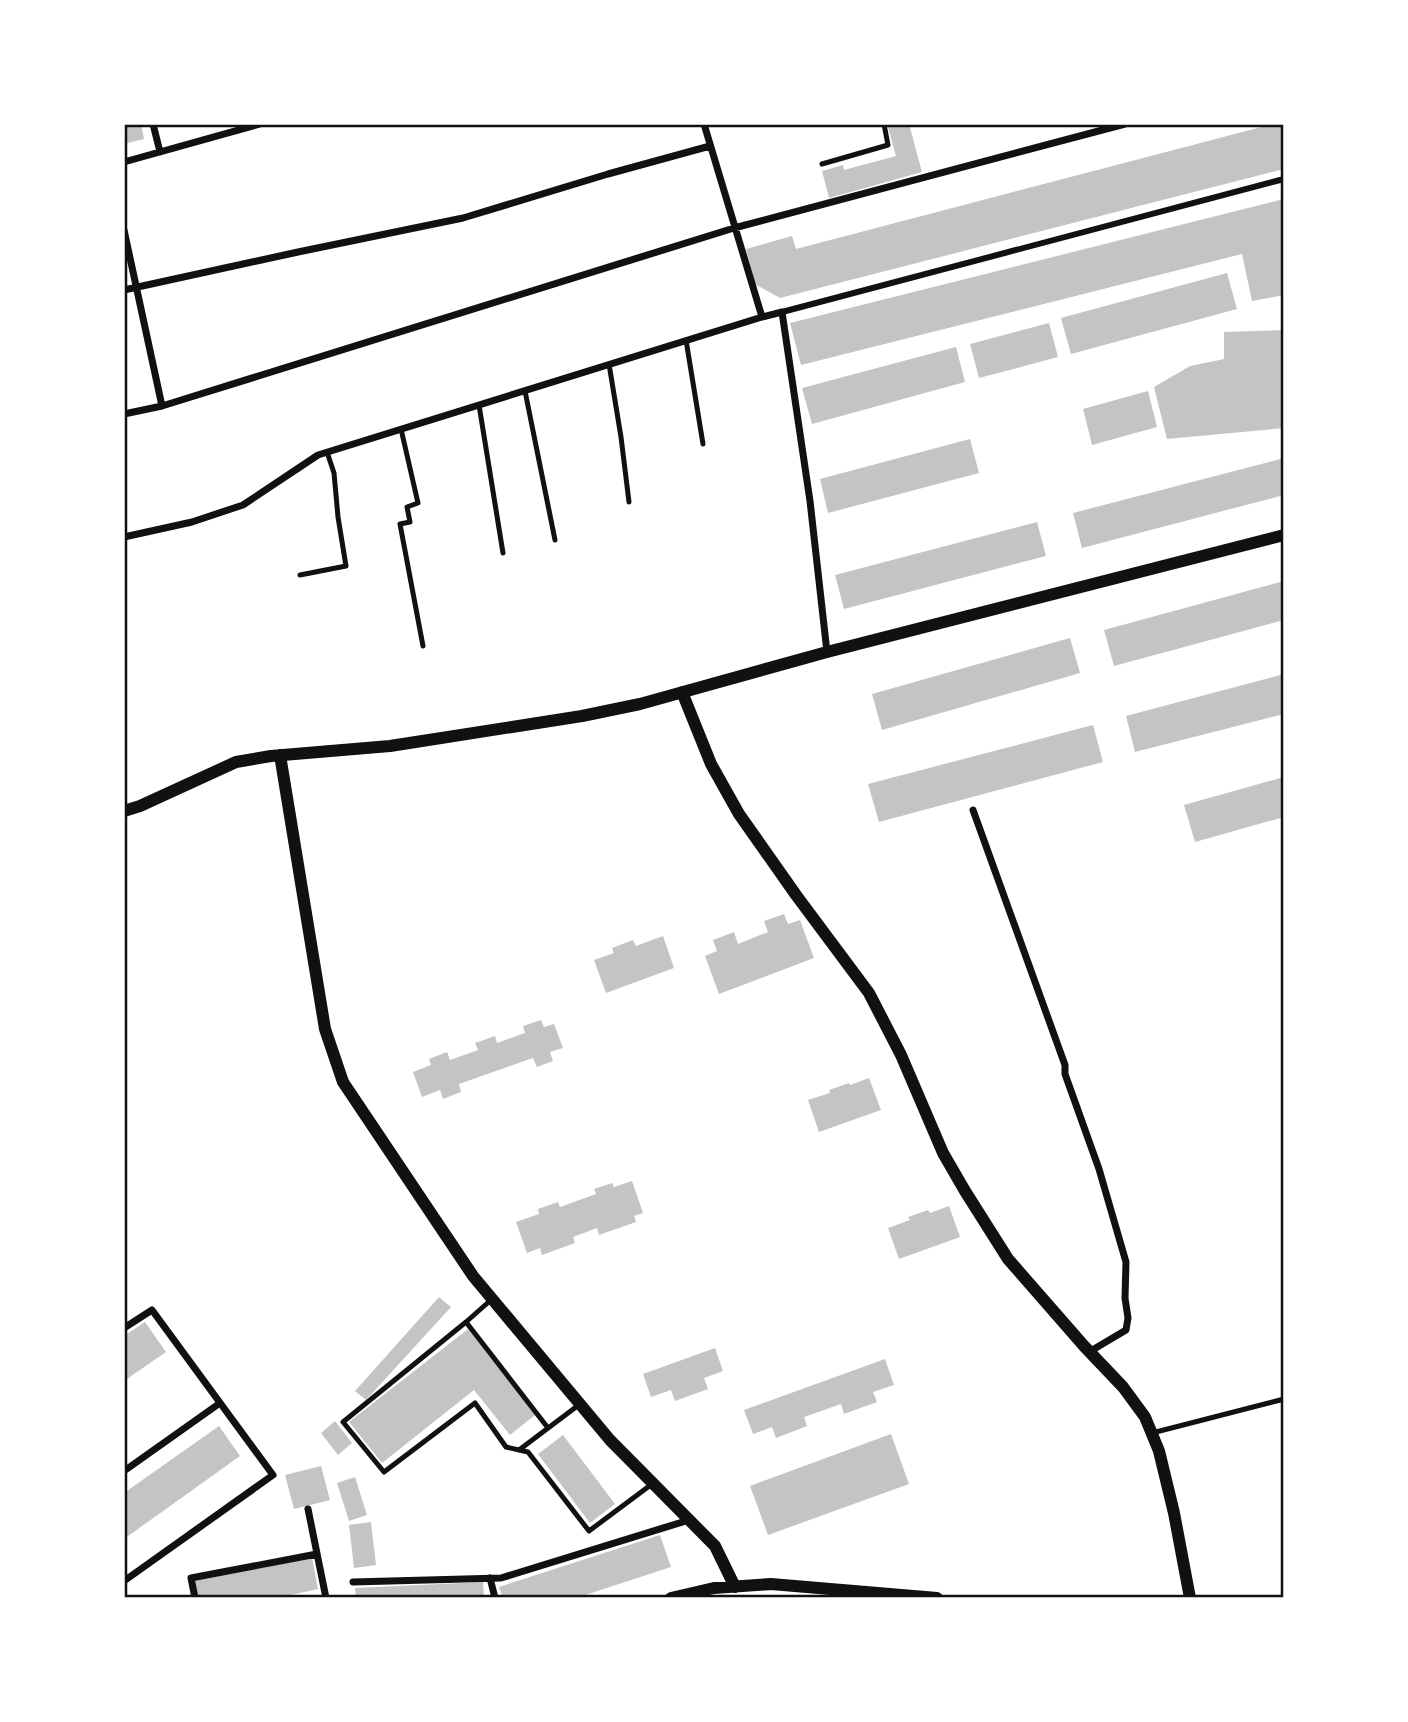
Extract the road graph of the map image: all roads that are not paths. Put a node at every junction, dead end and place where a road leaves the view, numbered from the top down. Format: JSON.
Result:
{"nodes":[{"id":1,"x":153,"y":124,"type":"edge"},
{"id":2,"x":260,"y":124,"type":"edge"},
{"id":3,"x":704,"y":124,"type":"edge"},
{"id":4,"x":884,"y":124,"type":"edge"},
{"id":5,"x":1125,"y":124,"type":"edge"},
{"id":6,"x":710,"y":146,"type":"junction"},
{"id":7,"x":160,"y":152,"type":"junction"},
{"id":8,"x":124,"y":162,"type":"edge"},
{"id":9,"x":822,"y":164,"type":"dead end"},
{"id":10,"x":1284,"y":179,"type":"edge"},
{"id":11,"x":734,"y":228,"type":"junction"},
{"id":12,"x":124,"y":230,"type":"edge"},
{"id":13,"x":137,"y":287,"type":"junction"},
{"id":14,"x":124,"y":290,"type":"edge"},
{"id":15,"x":782,"y":312,"type":"junction"},
{"id":16,"x":762,"y":317,"type":"junction"},
{"id":17,"x":687,"y":340,"type":"junction"},
{"id":18,"x":609,"y":364,"type":"junction"},
{"id":19,"x":525,"y":391,"type":"junction"},
{"id":20,"x":479,"y":405,"type":"junction"},
{"id":21,"x":162,"y":406,"type":"junction"},
{"id":22,"x":124,"y":414,"type":"edge"},
{"id":23,"x":401,"y":429,"type":"junction"},
{"id":24,"x":703,"y":444,"type":"dead end"},
{"id":25,"x":327,"y":452,"type":"junction"},
{"id":26,"x":629,"y":502,"type":"dead end"},
{"id":27,"x":1284,"y":535,"type":"edge"},
{"id":28,"x":124,"y":537,"type":"edge"},
{"id":29,"x":555,"y":540,"type":"dead end"},
{"id":30,"x":503,"y":553,"type":"dead end"},
{"id":31,"x":300,"y":575,"type":"dead end"},
{"id":32,"x":424,"y":646,"type":"dead end"},
{"id":33,"x":827,"y":652,"type":"junction"},
{"id":34,"x":682,"y":692,"type":"junction"},
{"id":35,"x":280,"y":755,"type":"junction"},
{"id":36,"x":973,"y":810,"type":"dead end"},
{"id":37,"x":124,"y":811,"type":"edge"},
{"id":38,"x":492,"y":1299,"type":"junction"},
{"id":39,"x":466,"y":1322,"type":"junction"},
{"id":40,"x":124,"y":1328,"type":"edge"},
{"id":41,"x":1089,"y":1352,"type":"junction"},
{"id":42,"x":1284,"y":1399,"type":"edge"},
{"id":43,"x":220,"y":1403,"type":"junction"},
{"id":44,"x":580,"y":1404,"type":"junction"},
{"id":45,"x":548,"y":1427,"type":"junction"},
{"id":46,"x":1152,"y":1433,"type":"junction"},
{"id":47,"x":519,"y":1450,"type":"junction"},
{"id":48,"x":124,"y":1471,"type":"edge"},
{"id":49,"x":653,"y":1483,"type":"junction"},
{"id":50,"x":308,"y":1509,"type":"dead end"},
{"id":51,"x":689,"y":1520,"type":"junction"},
{"id":52,"x":317,"y":1553,"type":"junction"},
{"id":53,"x":490,"y":1578,"type":"junction"},
{"id":54,"x":124,"y":1581,"type":"edge"},
{"id":55,"x":353,"y":1582,"type":"dead end"},
{"id":56,"x":734,"y":1589,"type":"edge"},
{"id":57,"x":195,"y":1598,"type":"edge"},
{"id":58,"x":326,"y":1598,"type":"edge"},
{"id":59,"x":495,"y":1598,"type":"edge"},
{"id":60,"x":671,"y":1598,"type":"edge"},
{"id":61,"x":752,"y":1598,"type":"edge"},
{"id":62,"x":937,"y":1598,"type":"edge"},
{"id":63,"x":1189,"y":1598,"type":"edge"}],
"edges":[{"from":1,"to":7,"type":"street"},
{"from":2,"to":7,"type":"street"},
{"from":3,"to":6,"type":"street"},
{"from":4,"to":9,"type":"lane"},
{"from":5,"to":11,"type":"street"},
{"from":6,"to":11,"type":"street"},
{"from":6,"to":13,"type":"street"},
{"from":7,"to":8,"type":"street"},
{"from":10,"to":15,"type":"street"},
{"from":11,"to":16,"type":"street"},
{"from":11,"to":21,"type":"street"},
{"from":12,"to":13,"type":"street"},
{"from":13,"to":14,"type":"street"},
{"from":13,"to":21,"type":"street"},
{"from":15,"to":16,"type":"street"},
{"from":15,"to":33,"type":"street"},
{"from":16,"to":17,"type":"street"},
{"from":17,"to":18,"type":"street"},
{"from":17,"to":24,"type":"lane"},
{"from":18,"to":19,"type":"street"},
{"from":18,"to":26,"type":"lane"},
{"from":19,"to":20,"type":"street"},
{"from":19,"to":29,"type":"lane"},
{"from":20,"to":23,"type":"street"},
{"from":20,"to":30,"type":"lane"},
{"from":21,"to":22,"type":"street"},
{"from":23,"to":25,"type":"street"},
{"from":23,"to":32,"type":"lane"},
{"from":25,"to":28,"type":"street"},
{"from":25,"to":31,"type":"lane"},
{"from":27,"to":33,"type":"street"},
{"from":33,"to":34,"type":"street"},
{"from":34,"to":35,"type":"street"},
{"from":34,"to":41,"type":"street"},
{"from":35,"to":37,"type":"street"},
{"from":35,"to":38,"type":"street"},
{"from":36,"to":41,"type":"street"},
{"from":38,"to":39,"type":"lane"},
{"from":38,"to":44,"type":"street"},
{"from":39,"to":45,"type":"lane"},
{"from":39,"to":47,"type":"lane"},
{"from":40,"to":43,"type":"street"},
{"from":41,"to":46,"type":"street"},
{"from":42,"to":46,"type":"lane"},
{"from":43,"to":48,"type":"street"},
{"from":43,"to":54,"type":"street"},
{"from":44,"to":45,"type":"lane"},
{"from":44,"to":49,"type":"street"},
{"from":45,"to":47,"type":"lane"},
{"from":46,"to":63,"type":"street"},
{"from":47,"to":49,"type":"lane"},
{"from":49,"to":51,"type":"street"},
{"from":50,"to":52,"type":"street"},
{"from":51,"to":53,"type":"street"},
{"from":51,"to":56,"type":"street"},
{"from":52,"to":57,"type":"street"},
{"from":52,"to":58,"type":"street"},
{"from":53,"to":55,"type":"street"},
{"from":53,"to":59,"type":"street"},
{"from":56,"to":60,"type":"street"},
{"from":56,"to":61,"type":"street"},
{"from":56,"to":62,"type":"street"}]}
